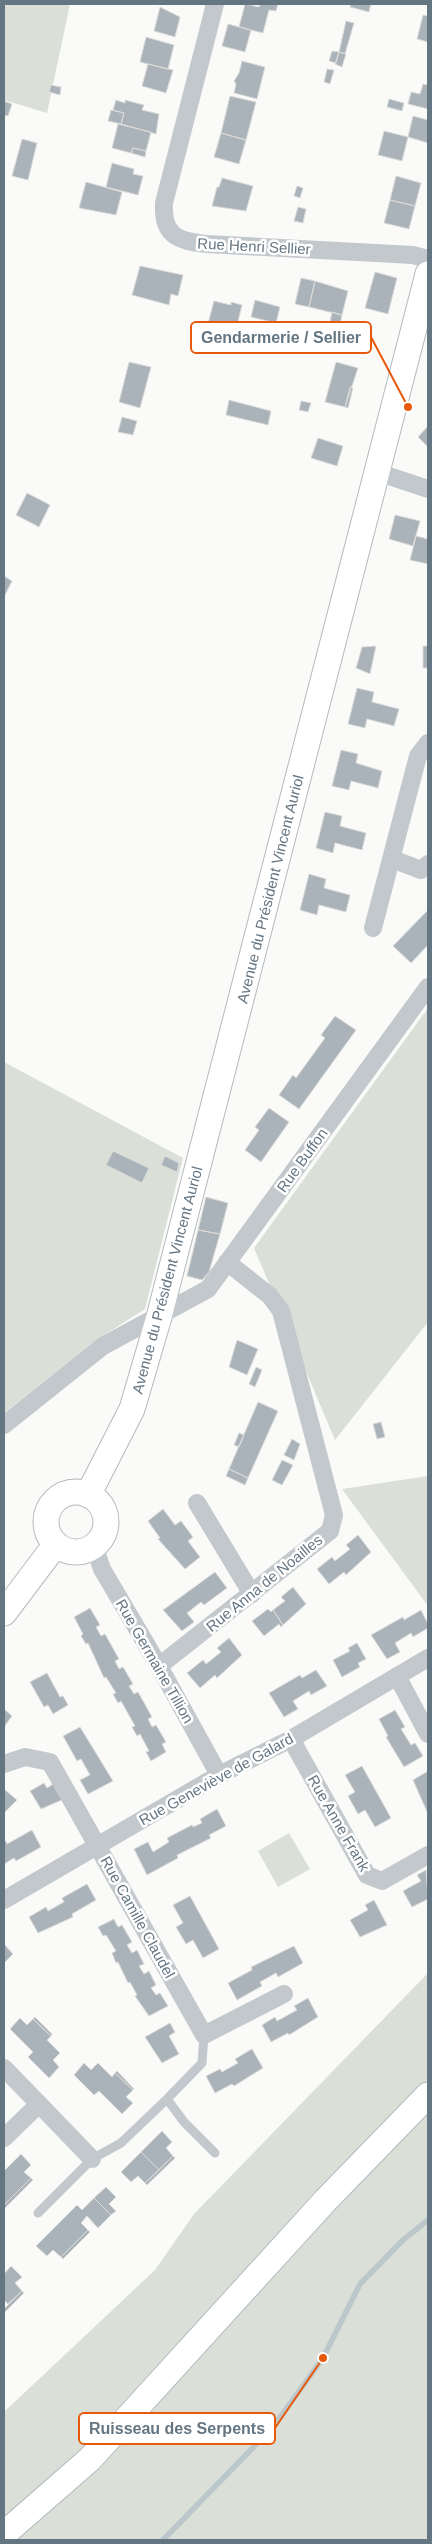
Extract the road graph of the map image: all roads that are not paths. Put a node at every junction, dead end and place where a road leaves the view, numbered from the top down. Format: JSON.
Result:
{"nodes":[{"id":1,"x":215,"y":4,"type":"edge"},
{"id":2,"x":428,"y":258,"type":"edge"},
{"id":3,"x":428,"y":274,"type":"edge"},
{"id":4,"x":377,"y":472,"type":"junction"},
{"id":5,"x":428,"y":488,"type":"edge"},
{"id":6,"x":428,"y":744,"type":"edge"},
{"id":7,"x":392,"y":859,"type":"junction"},
{"id":8,"x":428,"y":864,"type":"edge"},
{"id":9,"x":373,"y":928,"type":"dead end"},
{"id":10,"x":428,"y":987,"type":"edge"},
{"id":11,"x":227,"y":1262,"type":"junction"},
{"id":12,"x":159,"y":1317,"type":"junction"},
{"id":13,"x":4,"y":1425,"type":"edge"},
{"id":14,"x":88,"y":1495,"type":"junction"},
{"id":15,"x":197,"y":1502,"type":"dead end"},
{"id":16,"x":56,"y":1544,"type":"junction"},
{"id":17,"x":94,"y":1546,"type":"junction"},
{"id":18,"x":252,"y":1594,"type":"junction"},
{"id":19,"x":4,"y":1613,"type":"edge"},
{"id":20,"x":428,"y":1658,"type":"edge"},
{"id":21,"x":159,"y":1666,"type":"junction"},
{"id":22,"x":397,"y":1676,"type":"junction"},
{"id":23,"x":428,"y":1734,"type":"edge"},
{"id":24,"x":291,"y":1739,"type":"junction"},
{"id":25,"x":4,"y":1764,"type":"edge"},
{"id":26,"x":219,"y":1775,"type":"junction"},
{"id":27,"x":98,"y":1844,"type":"junction"},
{"id":28,"x":428,"y":1855,"type":"edge"},
{"id":29,"x":4,"y":1900,"type":"edge"},
{"id":30,"x":284,"y":1994,"type":"dead end"},
{"id":31,"x":204,"y":2035,"type":"junction"},
{"id":32,"x":4,"y":2068,"type":"edge"},
{"id":33,"x":428,"y":2095,"type":"edge"},
{"id":34,"x":167,"y":2099,"type":"junction"},
{"id":35,"x":38,"y":2104,"type":"junction"},
{"id":36,"x":4,"y":2138,"type":"edge"},
{"id":37,"x":215,"y":2153,"type":"dead end"},
{"id":38,"x":92,"y":2159,"type":"junction"},
{"id":39,"x":38,"y":2213,"type":"dead end"},
{"id":40,"x":4,"y":2534,"type":"edge"}],
"edges":[{"from":1,"to":2,"type":"street","name":"Rue Henri Sellier"},
{"from":3,"to":4,"type":"main road","name":"Avenue du Président Vincent Auriol"},
{"from":4,"to":5,"type":"street"},
{"from":4,"to":12,"type":"main road","name":"Avenue du Président Vincent Auriol"},
{"from":6,"to":7,"type":"street"},
{"from":7,"to":8,"type":"street"},
{"from":7,"to":9,"type":"street"},
{"from":10,"to":11,"type":"street","name":"Rue Buffon"},
{"from":11,"to":12,"type":"street","name":"Rue Buffon"},
{"from":11,"to":18,"type":"street","name":"Rue Anna de Noailles"},
{"from":12,"to":13,"type":"street","name":"Rue Buffon"},
{"from":12,"to":14,"type":"main road","name":"Avenue du Président Vincent Auriol"},
{"from":14,"to":16,"type":"main road"},
{"from":14,"to":17,"type":"main road"},
{"from":15,"to":18,"type":"street"},
{"from":16,"to":17,"type":"main road"},
{"from":16,"to":19,"type":"main road"},
{"from":17,"to":21,"type":"street","name":"Rue Germaine Tillion"},
{"from":18,"to":21,"type":"street","name":"Rue Anna de Noailles"},
{"from":20,"to":22,"type":"street","name":"Rue Geneviève de Galard"},
{"from":21,"to":26,"type":"street","name":"Rue Germaine Tillion"},
{"from":22,"to":23,"type":"street"},
{"from":22,"to":24,"type":"street","name":"Rue Geneviève de Galard"},
{"from":24,"to":26,"type":"street","name":"Rue Geneviève de Galard"},
{"from":24,"to":28,"type":"street","name":"Rue Anne Frank"},
{"from":25,"to":27,"type":"street","name":"Rue Camille Claudel"},
{"from":26,"to":27,"type":"street","name":"Rue Geneviève de Galard"},
{"from":27,"to":29,"type":"street","name":"Rue Geneviève de Galard"},
{"from":27,"to":31,"type":"street","name":"Rue Camille Claudel"},
{"from":30,"to":31,"type":"street"},
{"from":31,"to":34,"type":"lane"},
{"from":32,"to":35,"type":"street"},
{"from":33,"to":40,"type":"main road"},
{"from":34,"to":37,"type":"lane"},
{"from":34,"to":38,"type":"lane"},
{"from":35,"to":36,"type":"street"},
{"from":35,"to":38,"type":"street"},
{"from":38,"to":39,"type":"lane"}]}
